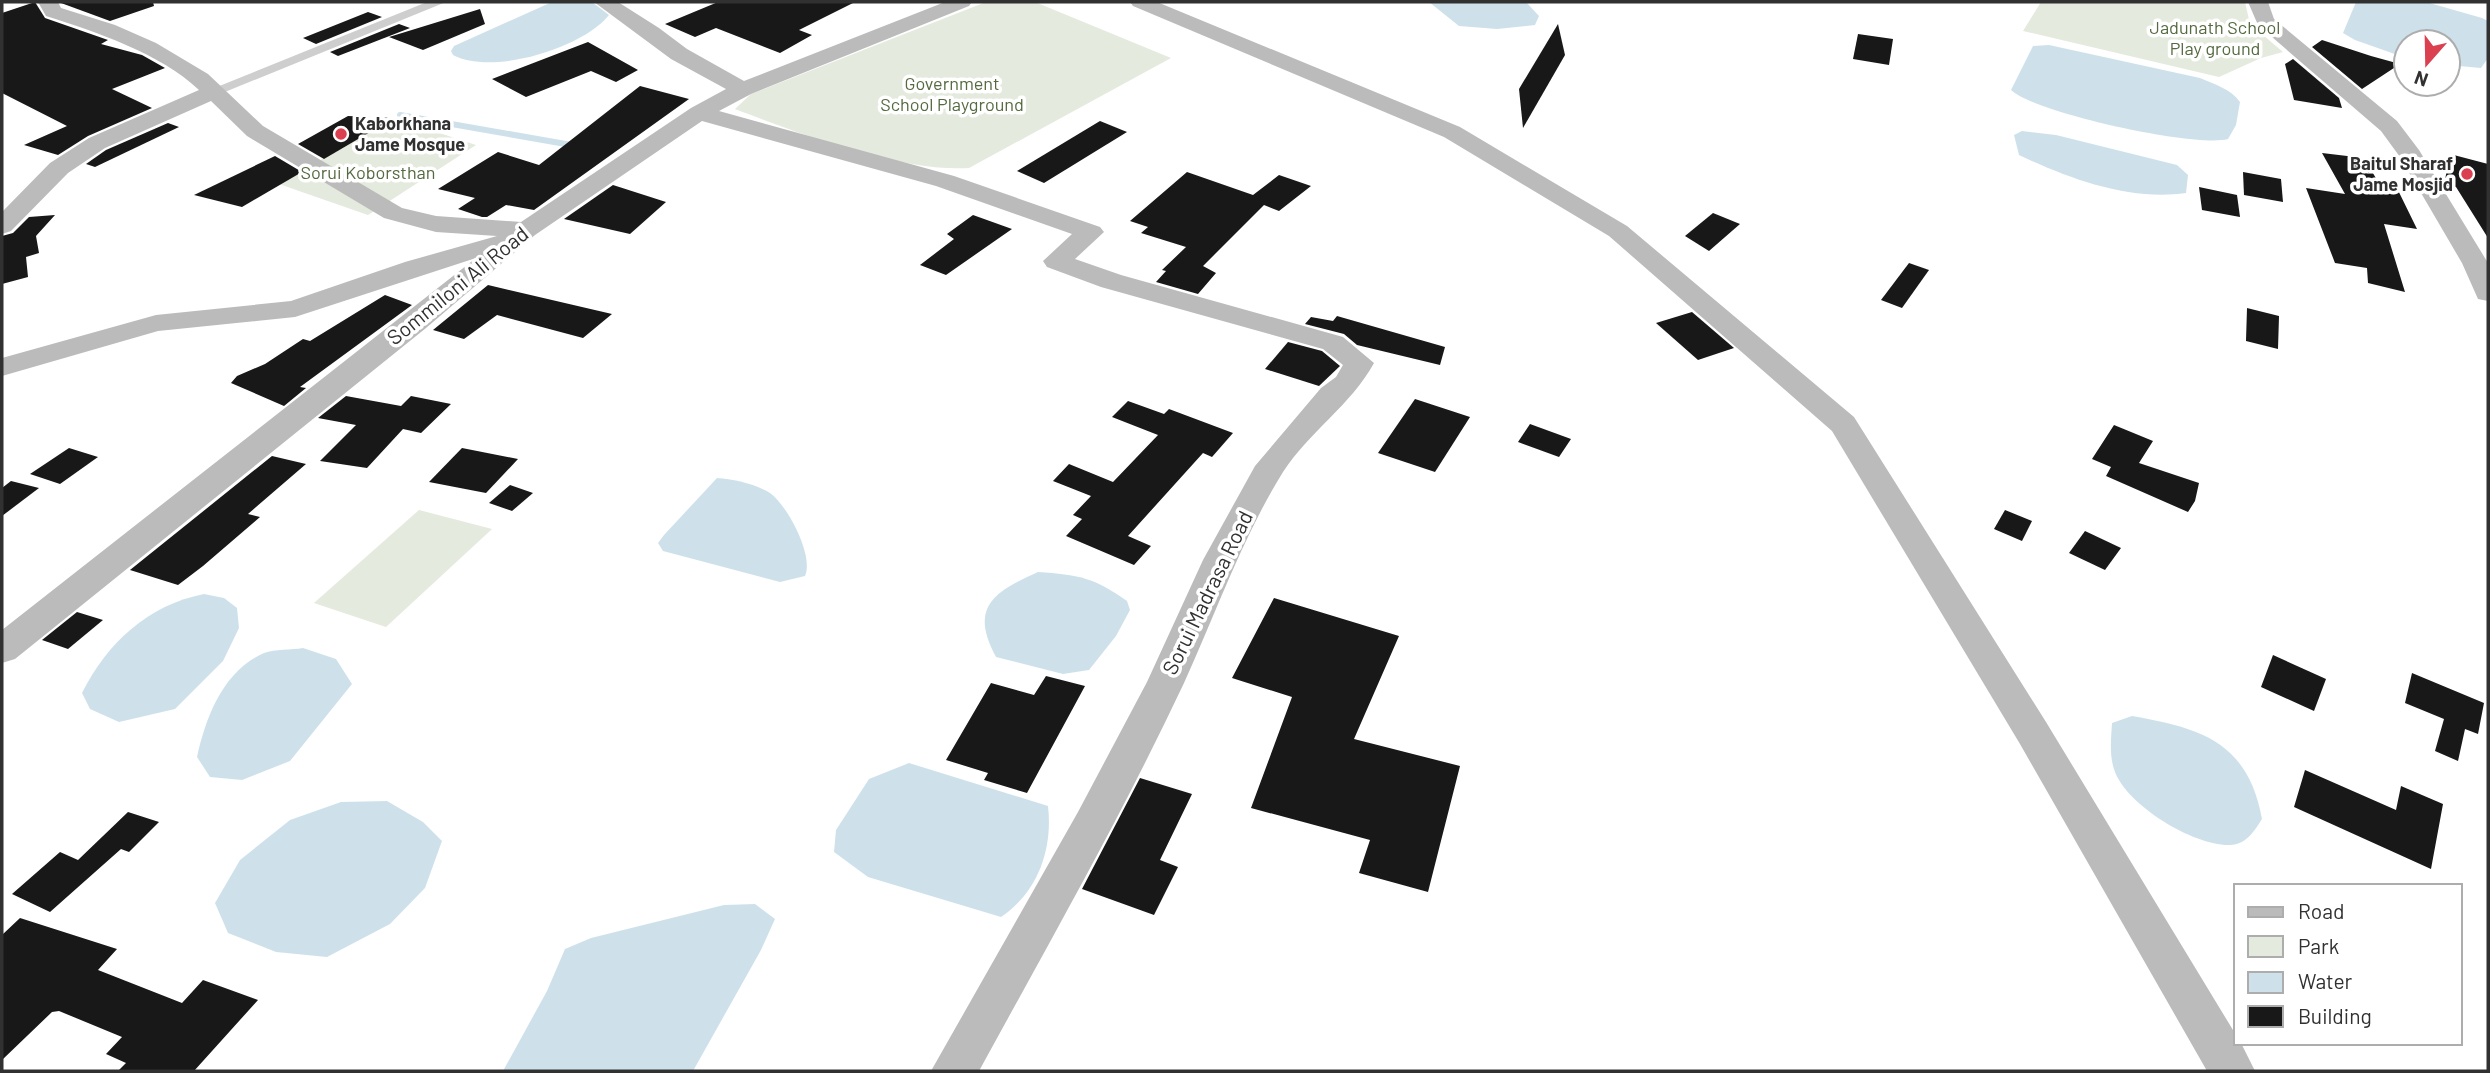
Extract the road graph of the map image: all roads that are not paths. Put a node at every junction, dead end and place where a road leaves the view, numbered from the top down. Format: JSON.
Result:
{"nodes":[{"id":1,"x":48,"y":2,"type":"edge"},
{"id":2,"x":439,"y":2,"type":"edge"},
{"id":3,"x":604,"y":2,"type":"edge"},
{"id":4,"x":962,"y":2,"type":"edge"},
{"id":5,"x":1140,"y":2,"type":"edge"},
{"id":6,"x":2258,"y":2,"type":"edge"},
{"id":7,"x":743,"y":89,"type":"junction"},
{"id":8,"x":215,"y":91,"type":"junction"},
{"id":9,"x":699,"y":113,"type":"junction"},
{"id":10,"x":5,"y":217,"type":"edge"},
{"id":11,"x":521,"y":234,"type":"junction"},
{"id":12,"x":2488,"y":293,"type":"edge"},
{"id":13,"x":2,"y":367,"type":"edge"},
{"id":14,"x":2,"y":649,"type":"edge"},
{"id":15,"x":954,"y":1071,"type":"edge"},
{"id":16,"x":2232,"y":1071,"type":"edge"}],
"edges":[{"from":1,"to":8,"type":"street"},
{"from":2,"to":8,"type":"street"},
{"from":3,"to":7,"type":"street"},
{"from":4,"to":7,"type":"street","name":"Sommiloni Ali Road"},
{"from":5,"to":16,"type":"street"},
{"from":6,"to":12,"type":"street"},
{"from":7,"to":9,"type":"street","name":"Sommiloni Ali Road"},
{"from":8,"to":10,"type":"street"},
{"from":8,"to":11,"type":"street"},
{"from":9,"to":11,"type":"street","name":"Sommiloni Ali Road"},
{"from":9,"to":15,"type":"street","name":"Sorui Madrasa Road"},
{"from":11,"to":13,"type":"street"},
{"from":11,"to":14,"type":"street","name":"Sommiloni Ali Road"}]}
